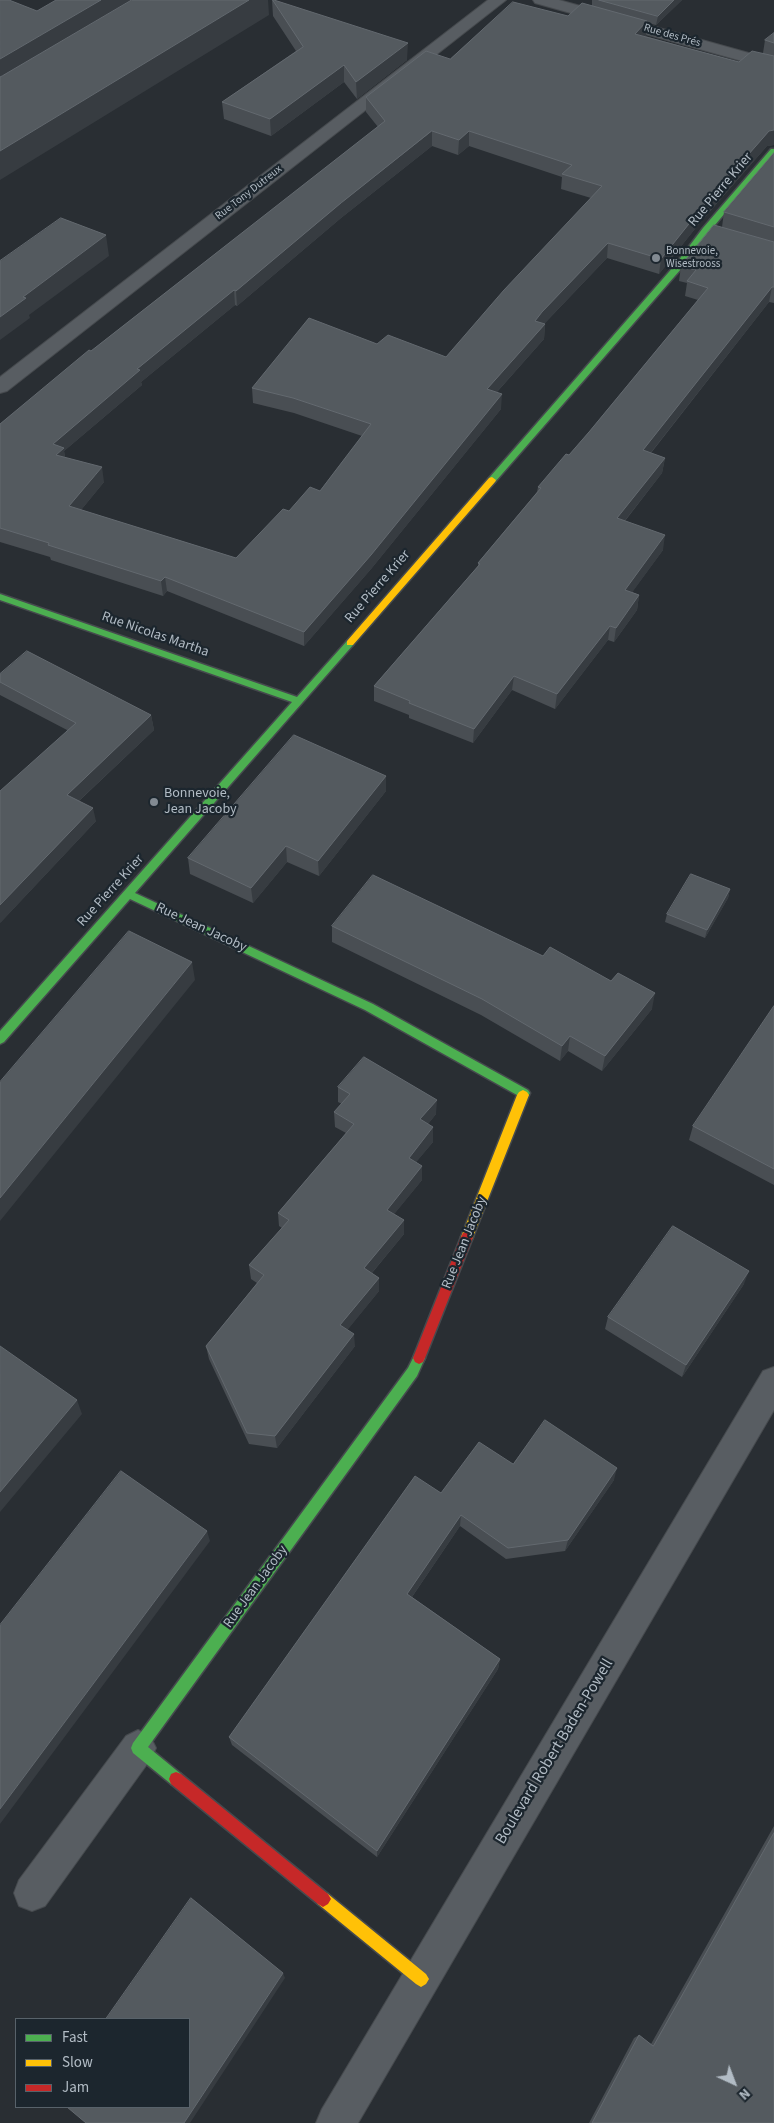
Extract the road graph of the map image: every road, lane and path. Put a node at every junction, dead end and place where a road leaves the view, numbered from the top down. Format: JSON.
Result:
{"nodes":[{"id":1,"x":498,"y":0,"type":"edge"},
{"id":2,"x":540,"y":0,"type":"edge"},
{"id":3,"x":774,"y":65,"type":"edge"},
{"id":4,"x":774,"y":151,"type":"edge"},
{"id":5,"x":706,"y":230,"type":"junction"},
{"id":6,"x":725,"y":236,"type":"edge"},
{"id":7,"x":0,"y":387,"type":"edge"},
{"id":8,"x":0,"y":597,"type":"edge"},
{"id":9,"x":299,"y":701,"type":"junction"},
{"id":10,"x":128,"y":894,"type":"junction"},
{"id":11,"x":0,"y":1039,"type":"edge"},
{"id":12,"x":774,"y":1380,"type":"edge"},
{"id":13,"x":138,"y":1748,"type":"junction"},
{"id":14,"x":32,"y":1892,"type":"dead end"},
{"id":15,"x":421,"y":1979,"type":"junction"},
{"id":16,"x":336,"y":2123,"type":"edge"}],
"edges":[{"from":1,"to":7,"type":"street","name":"Rue Tony Dutreux"},
{"from":2,"to":3,"type":"street","name":"Rue des Prés"},
{"from":4,"to":5,"type":"main road","name":"Rue Pierre Krier"},
{"from":5,"to":6,"type":"street"},
{"from":5,"to":9,"type":"main road","name":"Rue Pierre Krier"},
{"from":8,"to":9,"type":"main road","name":"Rue Nicolas Martha"},
{"from":9,"to":10,"type":"main road","name":"Rue Pierre Krier"},
{"from":10,"to":11,"type":"main road","name":"Rue Pierre Krier"},
{"from":10,"to":13,"type":"main road","name":"Rue Jean Jacoby"},
{"from":12,"to":15,"type":"street","name":"Boulevard Robert Baden-Powell"},
{"from":13,"to":14,"type":"street","name":"Rue Jean Jacoby"},
{"from":13,"to":15,"type":"main road"},
{"from":15,"to":16,"type":"street","name":"Boulevard Robert Baden-Powell"}]}
